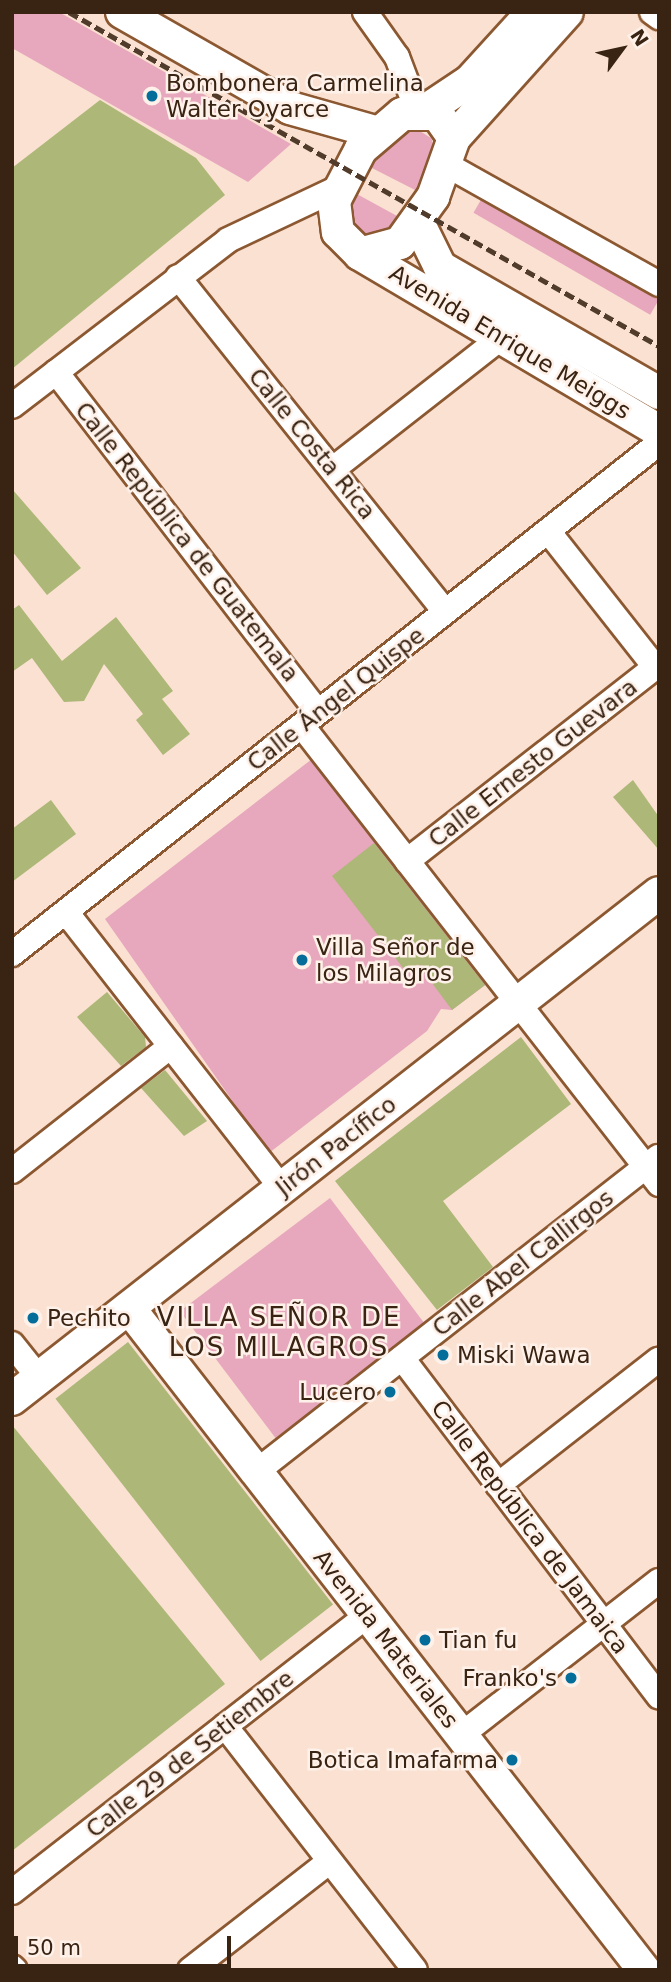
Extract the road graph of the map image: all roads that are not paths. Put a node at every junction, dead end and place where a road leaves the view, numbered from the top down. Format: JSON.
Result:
{"nodes":[{"id":1,"x":122,"y":12,"type":"edge"},
{"id":2,"x":365,"y":12,"type":"edge"},
{"id":3,"x":533,"y":12,"type":"edge"},
{"id":4,"x":567,"y":12,"type":"edge"},
{"id":5,"x":652,"y":12,"type":"edge"},
{"id":6,"x":659,"y":17,"type":"edge"},
{"id":7,"x":290,"y":108,"type":"junction"},
{"id":8,"x":423,"y":110,"type":"junction"},
{"id":9,"x":375,"y":132,"type":"junction"},
{"id":10,"x":451,"y":151,"type":"junction"},
{"id":11,"x":345,"y":177,"type":"junction"},
{"id":12,"x":418,"y":222,"type":"junction"},
{"id":13,"x":360,"y":254,"type":"junction"},
{"id":14,"x":178,"y":276,"type":"junction"},
{"id":15,"x":433,"y":279,"type":"junction"},
{"id":16,"x":659,"y":284,"type":"edge"},
{"id":17,"x":502,"y":337,"type":"junction"},
{"id":18,"x":56,"y":372,"type":"junction"},
{"id":19,"x":659,"y":393,"type":"edge"},
{"id":20,"x":12,"y":406,"type":"edge"},
{"id":21,"x":659,"y":431,"type":"edge"},
{"id":22,"x":659,"y":443,"type":"edge"},
{"id":23,"x":333,"y":469,"type":"junction"},
{"id":24,"x":548,"y":531,"type":"junction"},
{"id":25,"x":445,"y":612,"type":"junction"},
{"id":26,"x":657,"y":666,"type":"edge"},
{"id":27,"x":310,"y":719,"type":"junction"},
{"id":28,"x":407,"y":861,"type":"junction"},
{"id":29,"x":655,"y":903,"type":"edge"},
{"id":30,"x":66,"y":912,"type":"junction"},
{"id":31,"x":12,"y":954,"type":"edge"},
{"id":32,"x":518,"y":1003,"type":"junction"},
{"id":33,"x":171,"y":1046,"type":"junction"},
{"id":34,"x":654,"y":1169,"type":"edge"},
{"id":35,"x":12,"y":1171,"type":"edge"},
{"id":36,"x":282,"y":1188,"type":"junction"},
{"id":37,"x":128,"y":1308,"type":"junction"},
{"id":38,"x":12,"y":1344,"type":"edge"},
{"id":39,"x":402,"y":1358,"type":"junction"},
{"id":40,"x":659,"y":1359,"type":"edge"},
{"id":41,"x":39,"y":1378,"type":"junction"},
{"id":42,"x":12,"y":1399,"type":"edge"},
{"id":43,"x":256,"y":1472,"type":"junction"},
{"id":44,"x":498,"y":1485,"type":"junction"},
{"id":45,"x":659,"y":1581,"type":"edge"},
{"id":46,"x":368,"y":1615,"type":"junction"},
{"id":47,"x":604,"y":1624,"type":"junction"},
{"id":48,"x":659,"y":1696,"type":"edge"},
{"id":49,"x":225,"y":1726,"type":"junction"},
{"id":50,"x":461,"y":1735,"type":"junction"},
{"id":51,"x":330,"y":1861,"type":"junction"},
{"id":52,"x":12,"y":1892,"type":"edge"},
{"id":53,"x":205,"y":1965,"type":"edge"},
{"id":54,"x":415,"y":1970,"type":"edge"},
{"id":55,"x":644,"y":1970,"type":"edge"}],
"edges":[{"from":1,"to":7,"type":"street"},
{"from":2,"to":8,"type":"street"},
{"from":3,"to":8,"type":"street"},
{"from":4,"to":10,"type":"street"},
{"from":5,"to":6,"type":"street"},
{"from":7,"to":9,"type":"street"},
{"from":7,"to":11,"type":"street"},
{"from":8,"to":9,"type":"street"},
{"from":8,"to":10,"type":"street"},
{"from":9,"to":11,"type":"street"},
{"from":10,"to":12,"type":"street"},
{"from":10,"to":16,"type":"street"},
{"from":11,"to":13,"type":"street","name":"Avenida Enrique Meiggs"},
{"from":11,"to":14,"type":"street"},
{"from":12,"to":13,"type":"street"},
{"from":12,"to":15,"type":"street","name":"Avenida Enrique Meiggs"},
{"from":13,"to":15,"type":"street","name":"Avenida Enrique Meiggs"},
{"from":14,"to":18,"type":"street"},
{"from":14,"to":23,"type":"street","name":"Calle Costa Rica"},
{"from":15,"to":17,"type":"street","name":"Avenida Enrique Meiggs"},
{"from":15,"to":19,"type":"street","name":"Avenida Enrique Meiggs"},
{"from":17,"to":21,"type":"street","name":"Avenida Enrique Meiggs"},
{"from":17,"to":23,"type":"street"},
{"from":18,"to":20,"type":"street"},
{"from":18,"to":27,"type":"street","name":"Calle República de Guatemala"},
{"from":22,"to":24,"type":"street","name":"Calle Ángel Quispe"},
{"from":23,"to":25,"type":"street","name":"Calle Costa Rica"},
{"from":24,"to":25,"type":"street","name":"Calle Ángel Quispe"},
{"from":24,"to":26,"type":"street"},
{"from":25,"to":27,"type":"street","name":"Calle Ángel Quispe"},
{"from":26,"to":28,"type":"street","name":"Calle Ernesto Guevara"},
{"from":27,"to":28,"type":"street","name":"Calle República de Guatemala"},
{"from":27,"to":30,"type":"street","name":"Calle Ángel Quispe"},
{"from":28,"to":32,"type":"street","name":"Calle República de Guatemala"},
{"from":29,"to":32,"type":"street","name":"Jirón Pacífico"},
{"from":30,"to":31,"type":"street","name":"Calle Ángel Quispe"},
{"from":30,"to":33,"type":"street"},
{"from":32,"to":34,"type":"street","name":"Calle República de Guatemala"},
{"from":32,"to":36,"type":"street","name":"Jirón Pacífico"},
{"from":33,"to":35,"type":"street"},
{"from":33,"to":36,"type":"street"},
{"from":34,"to":39,"type":"street","name":"Calle Abel Callirgos"},
{"from":36,"to":37,"type":"street","name":"Jirón Pacífico"},
{"from":37,"to":41,"type":"street","name":"Jirón Pacífico"},
{"from":37,"to":43,"type":"street","name":"Avenida Materiales"},
{"from":38,"to":41,"type":"street"},
{"from":39,"to":43,"type":"street","name":"Calle Abel Callirgos"},
{"from":39,"to":44,"type":"street","name":"Calle República de Jamaica"},
{"from":40,"to":44,"type":"street"},
{"from":41,"to":42,"type":"street","name":"Jirón Pacífico"},
{"from":43,"to":46,"type":"street","name":"Avenida Materiales"},
{"from":44,"to":47,"type":"street","name":"Calle República de Jamaica"},
{"from":45,"to":47,"type":"street"},
{"from":46,"to":49,"type":"street","name":"Calle 29 de Setiembre"},
{"from":46,"to":50,"type":"street","name":"Avenida Materiales"},
{"from":47,"to":48,"type":"street","name":"Calle República de Jamaica"},
{"from":47,"to":50,"type":"street"},
{"from":49,"to":51,"type":"street"},
{"from":49,"to":52,"type":"street","name":"Calle 29 de Setiembre"},
{"from":50,"to":55,"type":"street","name":"Avenida Materiales"},
{"from":51,"to":53,"type":"street"},
{"from":51,"to":54,"type":"street"}]}
